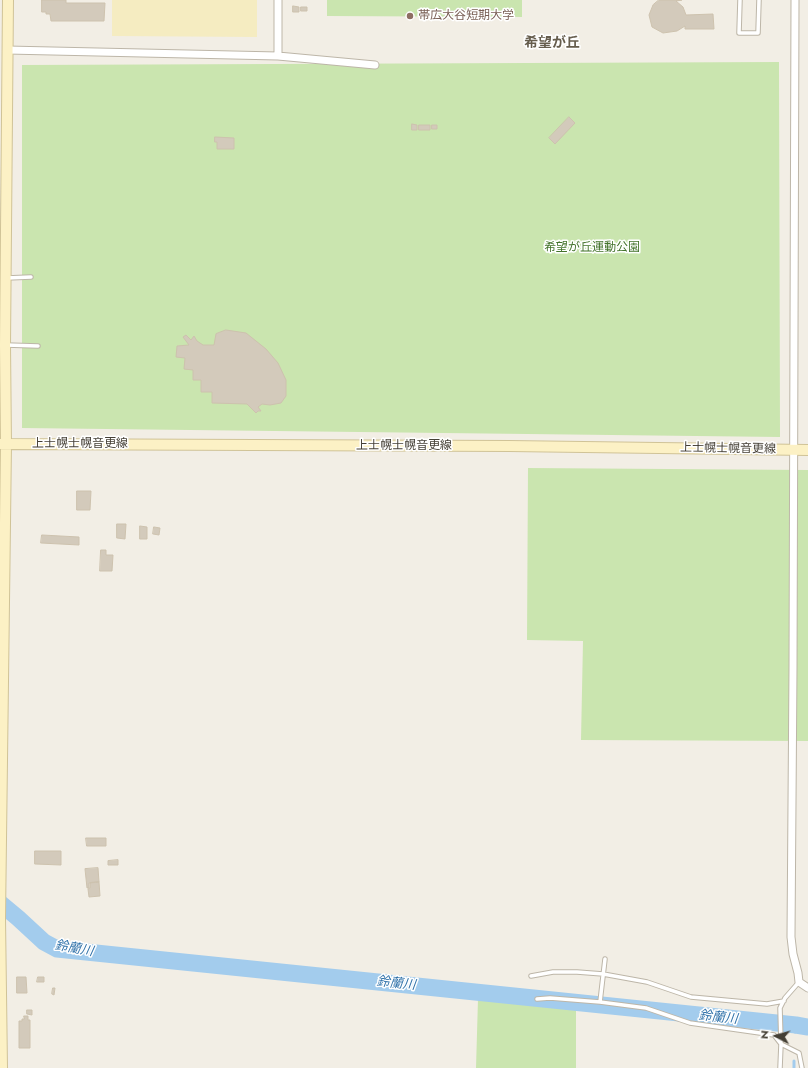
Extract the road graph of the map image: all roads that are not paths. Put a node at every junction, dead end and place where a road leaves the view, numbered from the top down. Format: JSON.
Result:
{"nodes":[{"id":1,"x":8,"y":0,"type":"edge"},
{"id":2,"x":278,"y":0,"type":"edge"},
{"id":3,"x":740,"y":0,"type":"edge"},
{"id":4,"x":759,"y":0,"type":"edge"},
{"id":5,"x":795,"y":0,"type":"edge"},
{"id":6,"x":5,"y":56,"type":"edge"},
{"id":7,"x":278,"y":56,"type":"junction"},
{"id":8,"x":374,"y":65,"type":"dead end"},
{"id":9,"x":3,"y":131,"type":"edge"},
{"id":10,"x":31,"y":277,"type":"dead end"},
{"id":11,"x":6,"y":278,"type":"junction"},
{"id":12,"x":3,"y":325,"type":"edge"},
{"id":13,"x":5,"y":345,"type":"junction"},
{"id":14,"x":38,"y":346,"type":"dead end"},
{"id":15,"x":3,"y":444,"type":"edge"},
{"id":16,"x":794,"y":450,"type":"junction"},
{"id":17,"x":808,"y":450,"type":"edge"},
{"id":18,"x":605,"y":959,"type":"dead end"},
{"id":19,"x":603,"y":974,"type":"junction"},
{"id":20,"x":531,"y":976,"type":"dead end"},
{"id":21,"x":798,"y":982,"type":"junction"},
{"id":22,"x":808,"y":988,"type":"edge"},
{"id":23,"x":538,"y":999,"type":"dead end"},
{"id":24,"x":784,"y":1001,"type":"junction"},
{"id":25,"x":600,"y":1002,"type":"junction"},
{"id":26,"x":781,"y":1044,"type":"junction"},
{"id":27,"x":2,"y":1068,"type":"edge"},
{"id":28,"x":780,"y":1068,"type":"edge"},
{"id":29,"x":802,"y":1068,"type":"edge"}],
"edges":[{"from":1,"to":6,"type":"street"},
{"from":2,"to":7,"type":"street"},
{"from":3,"to":4,"type":"lane"},
{"from":5,"to":16,"type":"street"},
{"from":6,"to":7,"type":"street"},
{"from":6,"to":9,"type":"street"},
{"from":7,"to":8,"type":"street"},
{"from":9,"to":11,"type":"street"},
{"from":10,"to":11,"type":"lane"},
{"from":11,"to":12,"type":"street"},
{"from":12,"to":13,"type":"street"},
{"from":13,"to":14,"type":"lane"},
{"from":13,"to":15,"type":"street"},
{"from":15,"to":16,"type":"street","name":"上士幌士幌音更線"},
{"from":15,"to":27,"type":"street"},
{"from":16,"to":17,"type":"street","name":"上士幌士幌音更線"},
{"from":16,"to":21,"type":"street"},
{"from":18,"to":19,"type":"lane"},
{"from":19,"to":20,"type":"lane"},
{"from":19,"to":24,"type":"lane"},
{"from":19,"to":25,"type":"lane"},
{"from":21,"to":22,"type":"street"},
{"from":21,"to":24,"type":"lane"},
{"from":23,"to":25,"type":"lane"},
{"from":24,"to":26,"type":"lane"},
{"from":25,"to":26,"type":"lane"},
{"from":26,"to":28,"type":"lane"},
{"from":26,"to":29,"type":"lane"}]}
